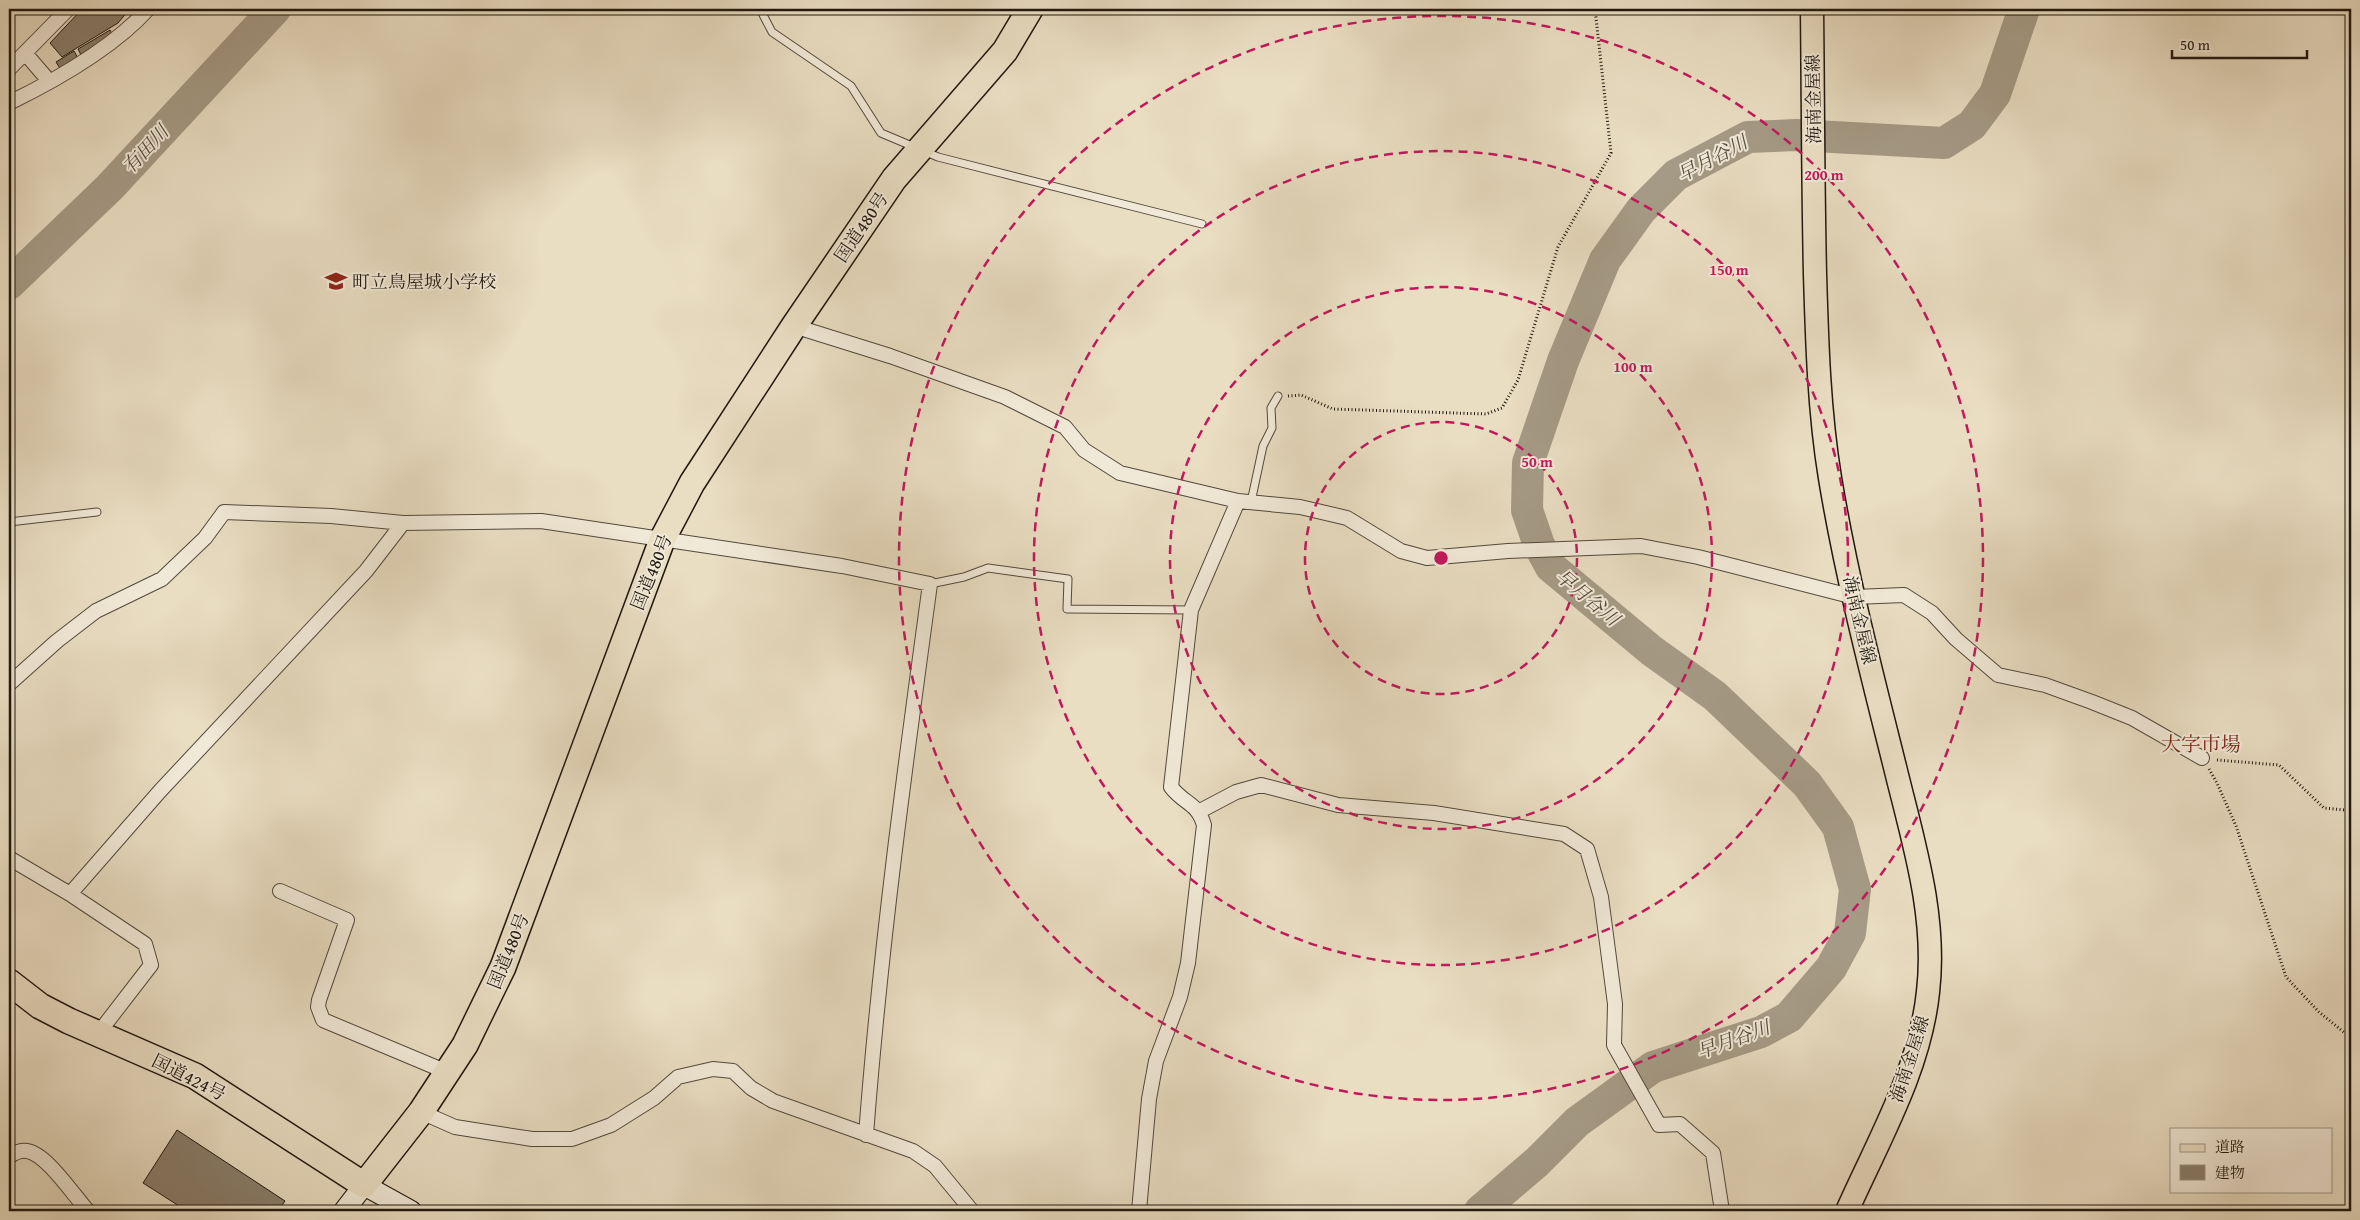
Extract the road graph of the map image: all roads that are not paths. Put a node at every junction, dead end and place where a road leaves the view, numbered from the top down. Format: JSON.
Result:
{"nodes":[{"id":1,"x":68,"y":9,"type":"edge"},
{"id":2,"x":148,"y":9,"type":"edge"},
{"id":3,"x":760,"y":9,"type":"edge"},
{"id":4,"x":1030,"y":9,"type":"edge"},
{"id":5,"x":1812,"y":9,"type":"edge"},
{"id":6,"x":25,"y":53,"type":"junction"},
{"id":7,"x":9,"y":69,"type":"edge"},
{"id":8,"x":49,"y":80,"type":"junction"},
{"id":9,"x":9,"y":103,"type":"edge"},
{"id":10,"x":920,"y":150,"type":"junction"},
{"id":11,"x":1202,"y":224,"type":"dead end"},
{"id":12,"x":794,"y":326,"type":"junction"},
{"id":13,"x":1278,"y":396,"type":"road end"},
{"id":14,"x":1244,"y":502,"type":"junction"},
{"id":15,"x":97,"y":512,"type":"dead end"},
{"id":16,"x":9,"y":522,"type":"edge"},
{"id":17,"x":403,"y":522,"type":"junction"},
{"id":18,"x":662,"y":540,"type":"junction"},
{"id":19,"x":930,"y":584,"type":"junction"},
{"id":20,"x":1854,"y":597,"type":"junction"},
{"id":21,"x":1191,"y":610,"type":"junction"},
{"id":22,"x":9,"y":684,"type":"edge"},
{"id":23,"x":2202,"y":758,"type":"road end"},
{"id":24,"x":1200,"y":811,"type":"junction"},
{"id":25,"x":9,"y":858,"type":"edge"},
{"id":26,"x":280,"y":891,"type":"dead end"},
{"id":27,"x":70,"y":894,"type":"junction"},
{"id":28,"x":9,"y":982,"type":"edge"},
{"id":29,"x":97,"y":1035,"type":"junction"},
{"id":30,"x":447,"y":1072,"type":"junction"},
{"id":31,"x":421,"y":1112,"type":"junction"},
{"id":32,"x":866,"y":1135,"type":"junction"},
{"id":33,"x":9,"y":1157,"type":"edge"},
{"id":34,"x":364,"y":1186,"type":"junction"},
{"id":35,"x":88,"y":1211,"type":"edge"},
{"id":36,"x":344,"y":1211,"type":"edge"},
{"id":37,"x":411,"y":1211,"type":"edge"},
{"id":38,"x":972,"y":1211,"type":"edge"},
{"id":39,"x":1139,"y":1211,"type":"edge"},
{"id":40,"x":1722,"y":1211,"type":"edge"},
{"id":41,"x":1847,"y":1211,"type":"edge"}],
"edges":[{"from":1,"to":6,"type":"street"},
{"from":2,"to":8,"type":"street"},
{"from":3,"to":10,"type":"lane"},
{"from":4,"to":10,"type":"highway","name":"国道480号"},
{"from":5,"to":20,"type":"main road","name":"海南金屋線"},
{"from":6,"to":7,"type":"street"},
{"from":6,"to":8,"type":"street"},
{"from":8,"to":9,"type":"street"},
{"from":10,"to":11,"type":"lane"},
{"from":10,"to":12,"type":"highway","name":"国道480号"},
{"from":12,"to":14,"type":"street"},
{"from":12,"to":18,"type":"highway","name":"国道480号"},
{"from":13,"to":14,"type":"lane"},
{"from":14,"to":20,"type":"street"},
{"from":14,"to":21,"type":"street"},
{"from":15,"to":16,"type":"lane"},
{"from":17,"to":18,"type":"street"},
{"from":17,"to":22,"type":"street"},
{"from":17,"to":27,"type":"street"},
{"from":18,"to":19,"type":"street"},
{"from":18,"to":30,"type":"highway","name":"国道480号"},
{"from":19,"to":21,"type":"lane"},
{"from":19,"to":32,"type":"street"},
{"from":20,"to":23,"type":"street"},
{"from":20,"to":41,"type":"main road","name":"海南金屋線"},
{"from":21,"to":24,"type":"street"},
{"from":24,"to":39,"type":"street"},
{"from":24,"to":40,"type":"street"},
{"from":25,"to":27,"type":"street"},
{"from":26,"to":30,"type":"street"},
{"from":27,"to":29,"type":"street"},
{"from":28,"to":29,"type":"highway","name":"国道424号"},
{"from":29,"to":34,"type":"highway","name":"国道424号"},
{"from":30,"to":31,"type":"highway","name":"国道480号"},
{"from":31,"to":32,"type":"street"},
{"from":31,"to":34,"type":"highway","name":"国道480号"},
{"from":32,"to":38,"type":"street"},
{"from":33,"to":35,"type":"street"},
{"from":34,"to":36,"type":"street"},
{"from":34,"to":37,"type":"street"}]}
